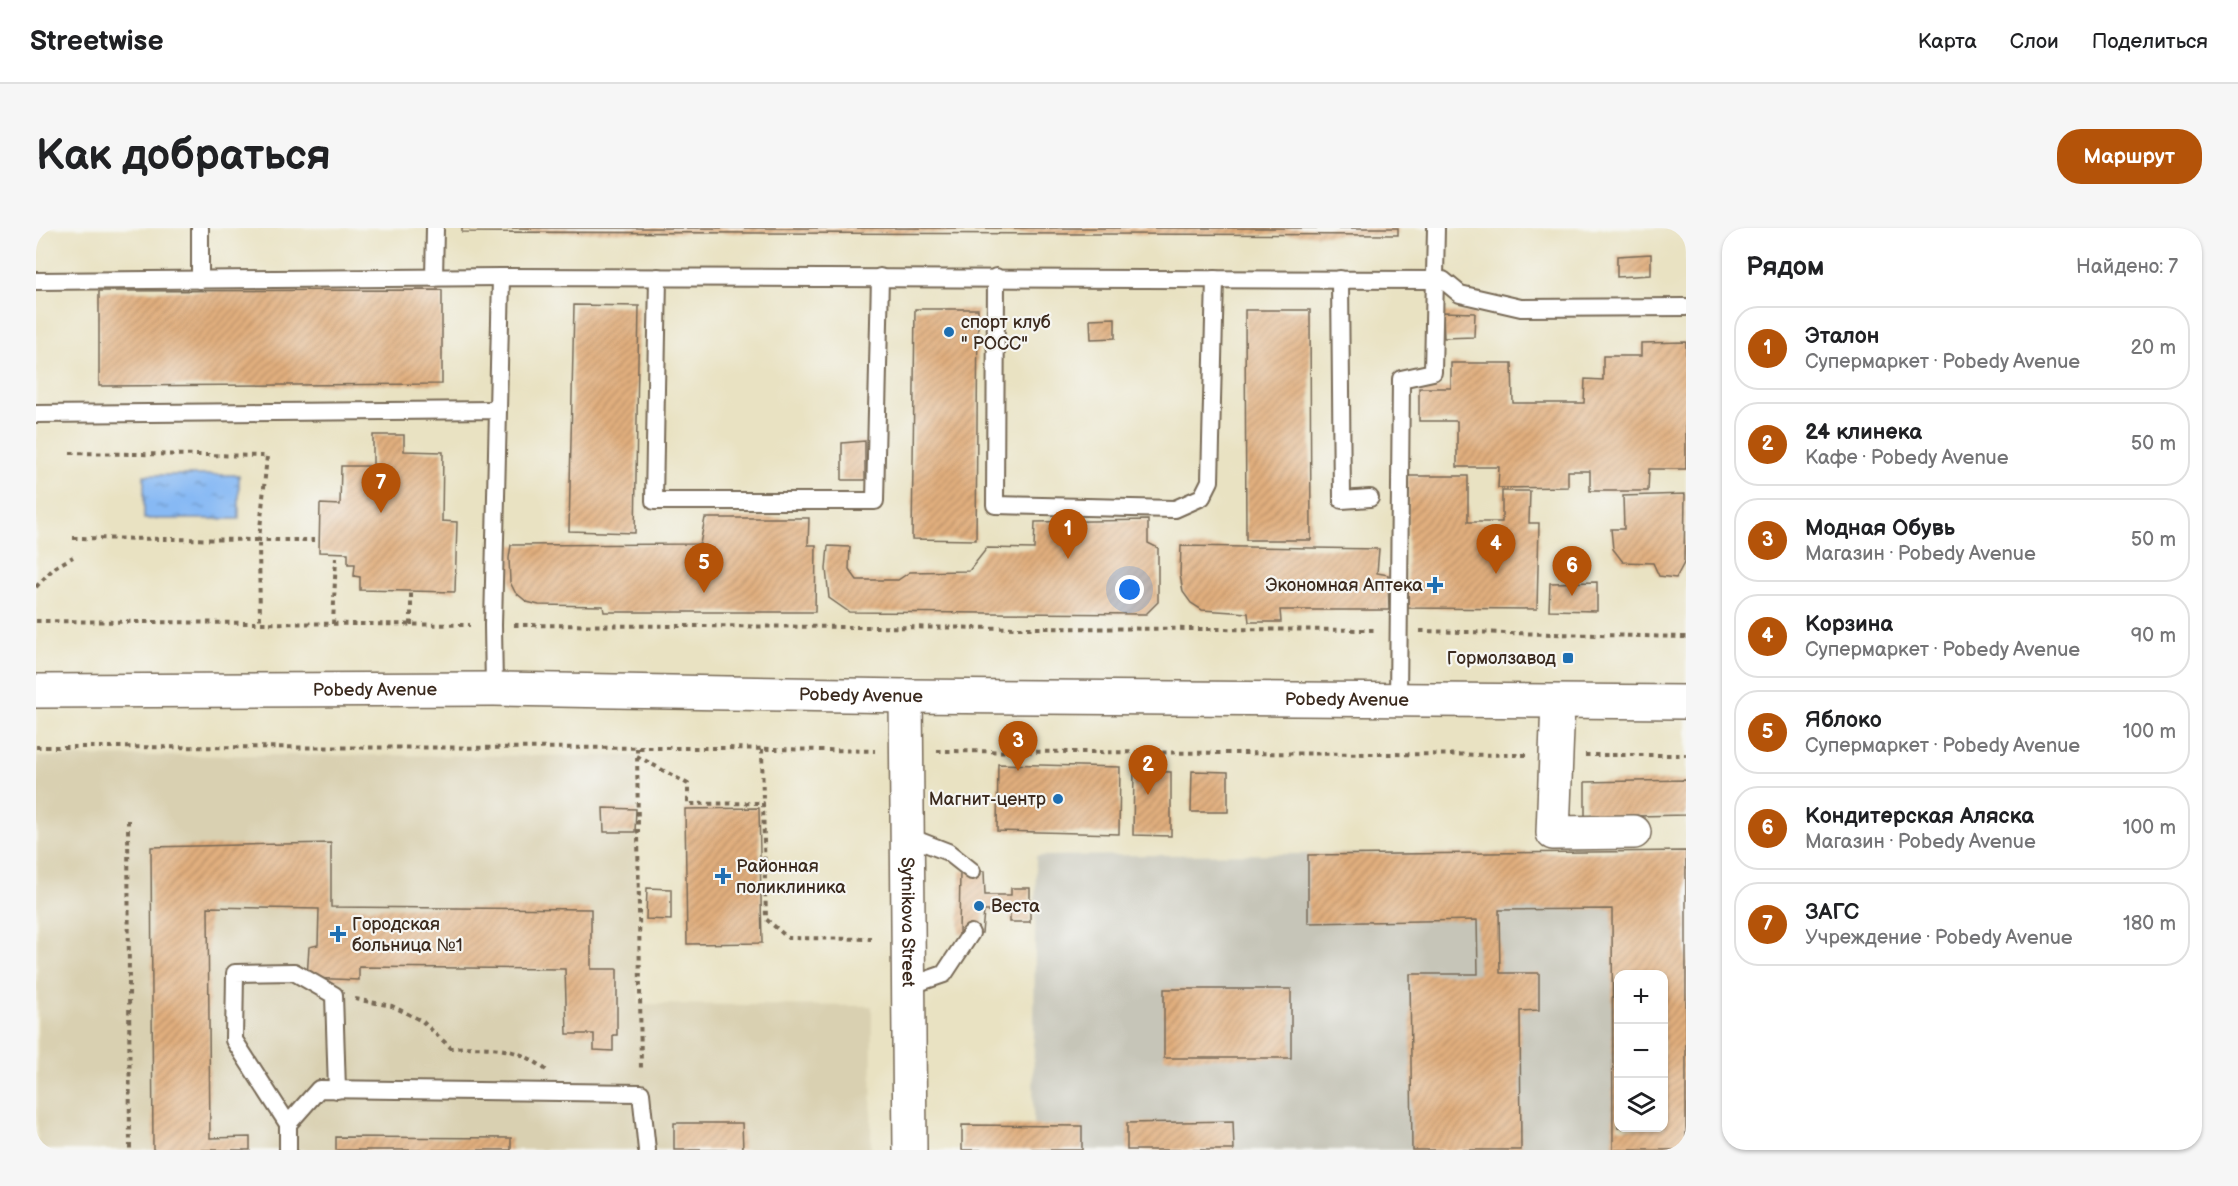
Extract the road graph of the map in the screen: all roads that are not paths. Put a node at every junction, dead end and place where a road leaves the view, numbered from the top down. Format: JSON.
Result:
{"nodes":[{"id":1,"x":201,"y":228,"type":"edge"},
{"id":2,"x":435,"y":228,"type":"edge"},
{"id":3,"x":1436,"y":228,"type":"edge"},
{"id":4,"x":501,"y":277,"type":"junction"},
{"id":5,"x":658,"y":277,"type":"junction"},
{"id":6,"x":880,"y":277,"type":"junction"},
{"id":7,"x":996,"y":277,"type":"junction"},
{"id":8,"x":434,"y":278,"type":"junction"},
{"id":9,"x":1215,"y":279,"type":"junction"},
{"id":10,"x":1340,"y":279,"type":"junction"},
{"id":11,"x":200,"y":280,"type":"junction"},
{"id":12,"x":1435,"y":280,"type":"junction"},
{"id":13,"x":36,"y":281,"type":"edge"},
{"id":14,"x":1686,"y":306,"type":"edge"},
{"id":15,"x":498,"y":410,"type":"junction"},
{"id":16,"x":36,"y":414,"type":"edge"},
{"id":17,"x":1370,"y":498,"type":"dead end"},
{"id":18,"x":494,"y":689,"type":"junction"},
{"id":19,"x":36,"y":691,"type":"edge"},
{"id":20,"x":906,"y":696,"type":"junction"},
{"id":21,"x":1398,"y":700,"type":"junction"},
{"id":22,"x":1558,"y":702,"type":"junction"},
{"id":23,"x":1686,"y":702,"type":"edge"},
{"id":24,"x":1634,"y":832,"type":"dead end"},
{"id":25,"x":907,"y":836,"type":"junction"},
{"id":26,"x":972,"y":871,"type":"dead end"},
{"id":27,"x":971,"y":933,"type":"dead end"},
{"id":28,"x":909,"y":986,"type":"junction"},
{"id":29,"x":337,"y":1090,"type":"junction"},
{"id":30,"x":288,"y":1124,"type":"junction"},
{"id":31,"x":288,"y":1150,"type":"edge"},
{"id":32,"x":647,"y":1150,"type":"edge"},
{"id":33,"x":910,"y":1150,"type":"edge"}],
"edges":[{"from":1,"to":11,"type":"lane"},
{"from":2,"to":8,"type":"lane"},
{"from":3,"to":12,"type":"lane"},
{"from":4,"to":5,"type":"lane"},
{"from":4,"to":8,"type":"lane"},
{"from":4,"to":15,"type":"lane"},
{"from":5,"to":6,"type":"lane"},
{"from":5,"to":6,"type":"lane"},
{"from":6,"to":7,"type":"lane"},
{"from":7,"to":9,"type":"lane"},
{"from":7,"to":9,"type":"lane"},
{"from":8,"to":11,"type":"lane"},
{"from":9,"to":10,"type":"lane"},
{"from":10,"to":12,"type":"lane"},
{"from":10,"to":17,"type":"lane"},
{"from":11,"to":13,"type":"lane"},
{"from":12,"to":14,"type":"lane"},
{"from":12,"to":21,"type":"lane"},
{"from":15,"to":16,"type":"lane"},
{"from":15,"to":18,"type":"lane"},
{"from":18,"to":19,"type":"street","name":"Pobedy Avenue"},
{"from":18,"to":20,"type":"street","name":"Pobedy Avenue"},
{"from":20,"to":21,"type":"street","name":"Pobedy Avenue"},
{"from":20,"to":25,"type":"street","name":"Sytnikova Street"},
{"from":21,"to":22,"type":"street","name":"Pobedy Avenue"},
{"from":22,"to":23,"type":"street","name":"Pobedy Avenue"},
{"from":22,"to":24,"type":"street"},
{"from":25,"to":26,"type":"lane"},
{"from":25,"to":28,"type":"street","name":"Sytnikova Street"},
{"from":27,"to":28,"type":"lane"},
{"from":28,"to":33,"type":"street","name":"Sytnikova Street"},
{"from":29,"to":30,"type":"lane"},
{"from":29,"to":30,"type":"lane"},
{"from":29,"to":32,"type":"lane"},
{"from":30,"to":31,"type":"lane"}]}
